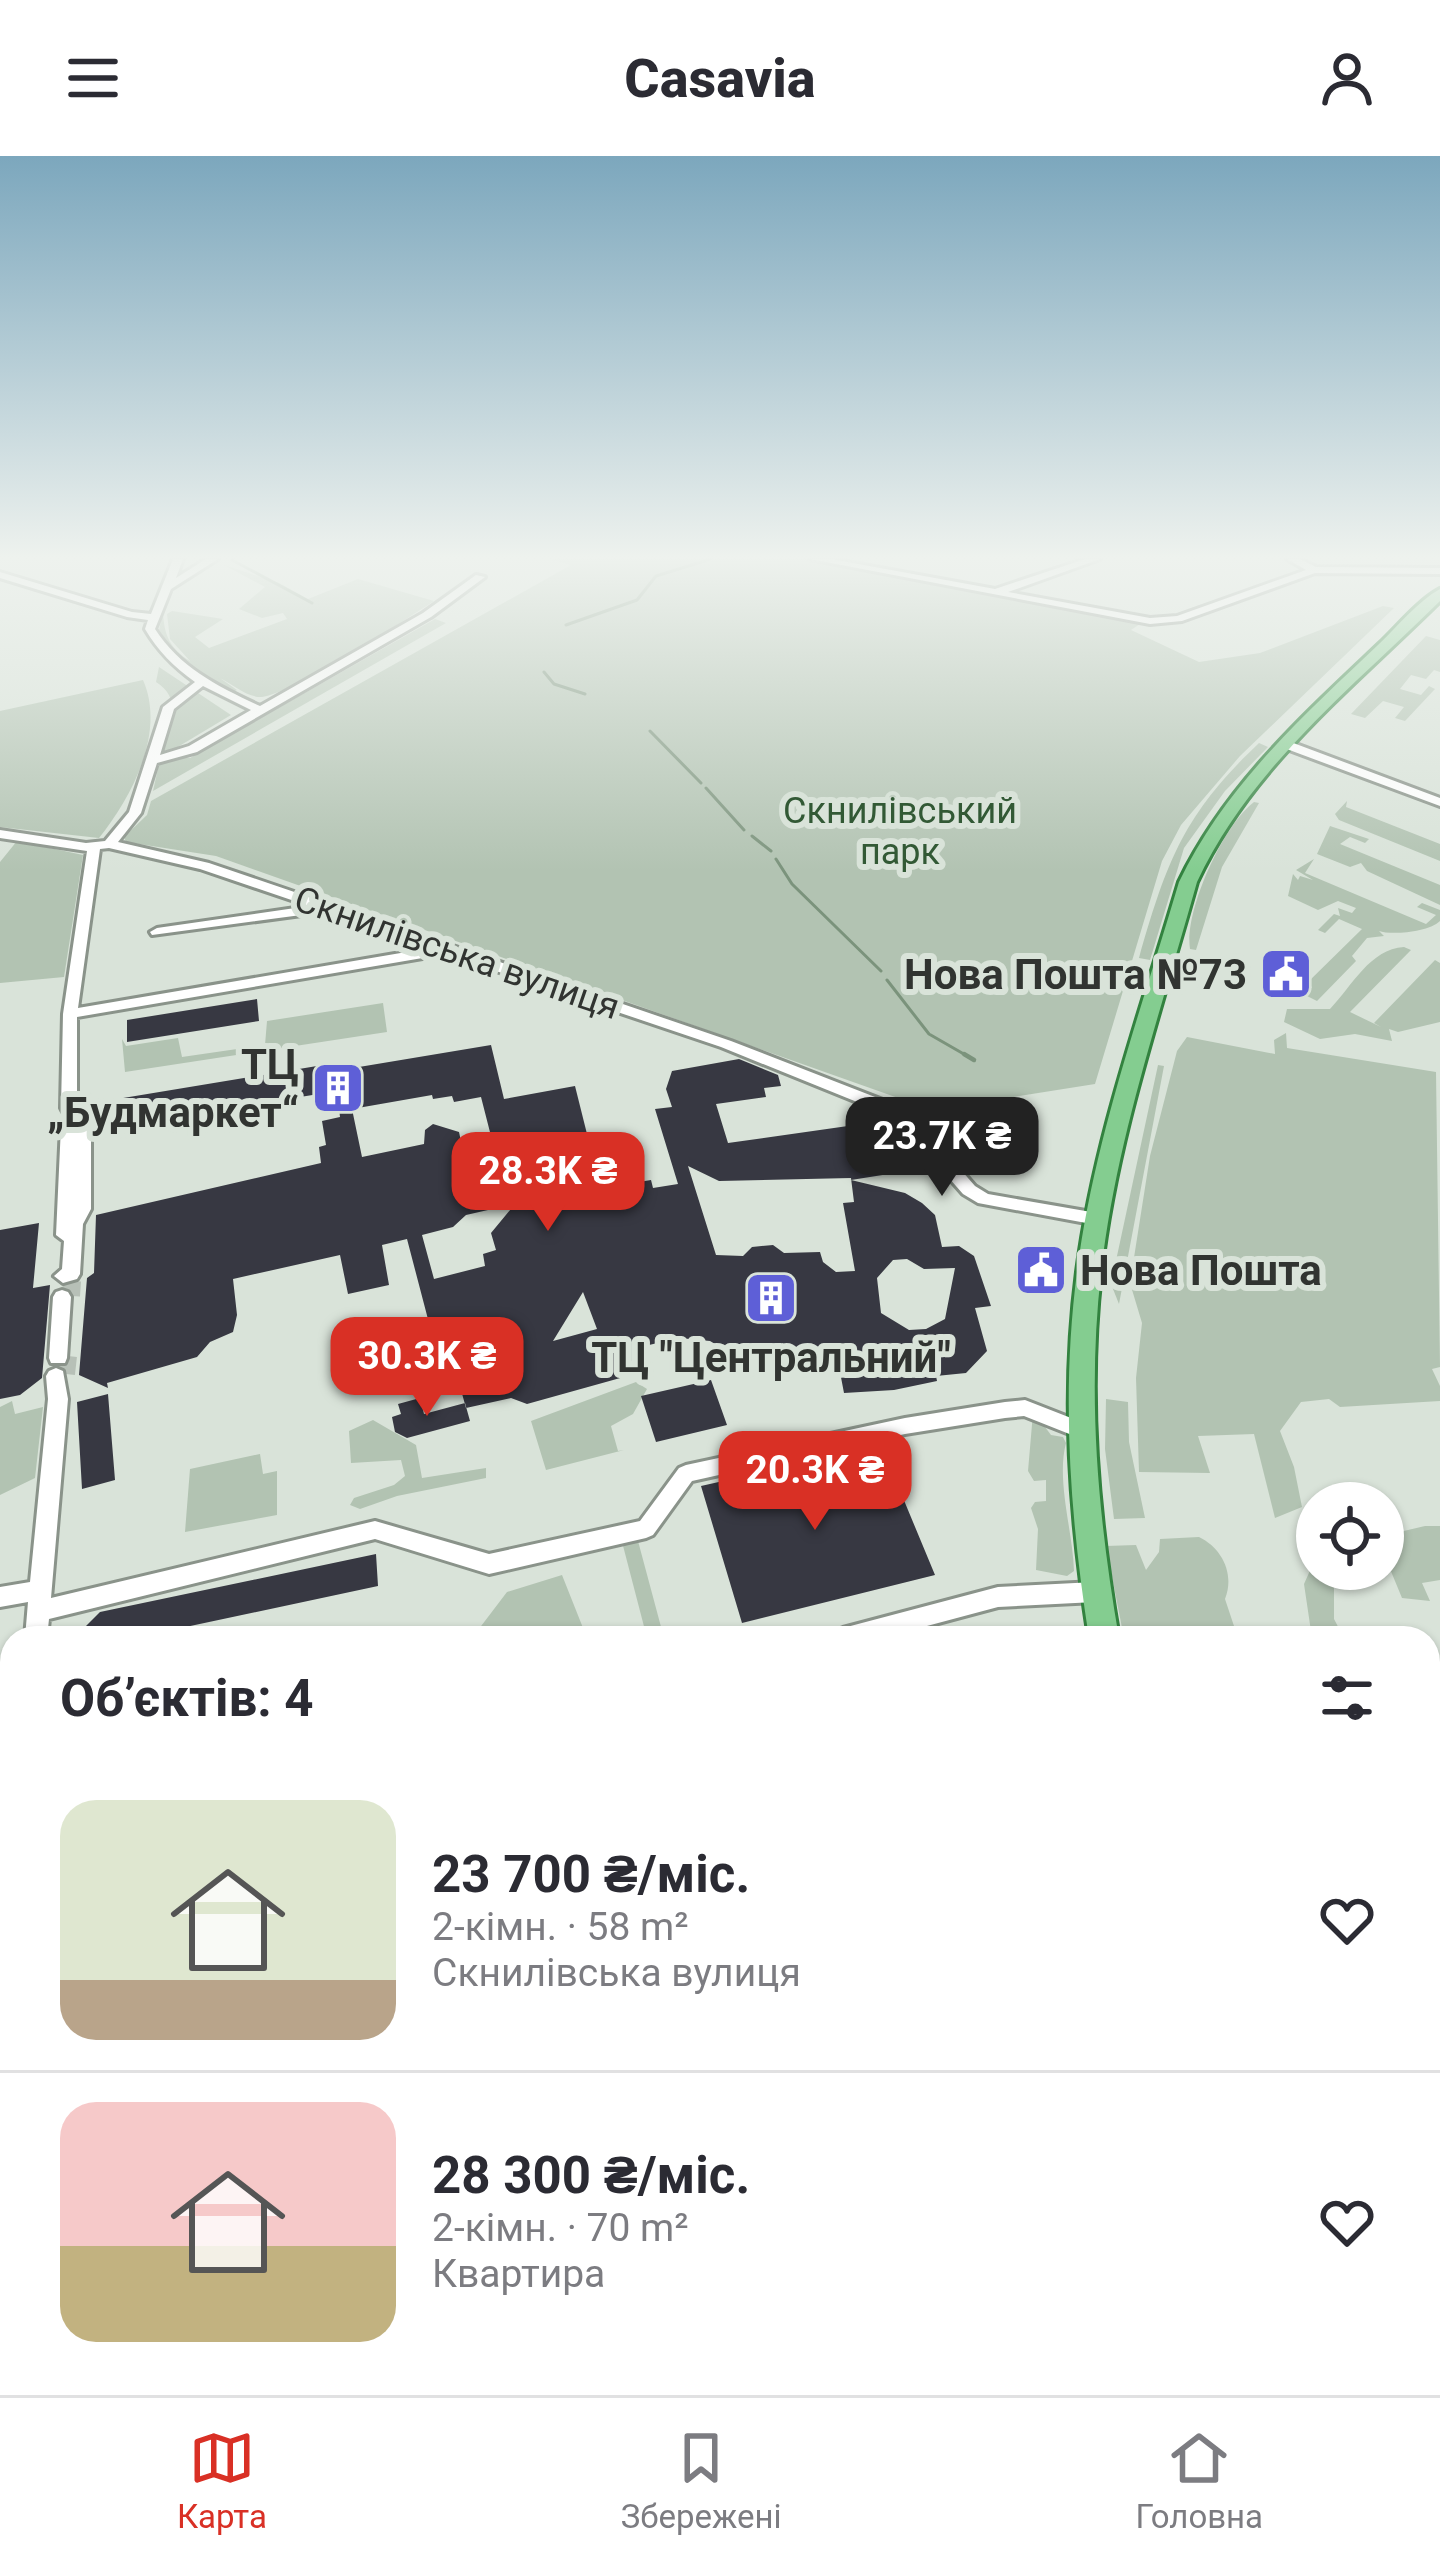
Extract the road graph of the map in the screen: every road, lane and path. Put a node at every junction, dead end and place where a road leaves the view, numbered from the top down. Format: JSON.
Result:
{"nodes":[{"id":1,"x":175,"y":663,"type":"edge"},
{"id":2,"x":342,"y":663,"type":"edge"},
{"id":3,"x":1370,"y":663,"type":"edge"},
{"id":4,"x":204,"y":682,"type":"junction"},
{"id":5,"x":260,"y":710,"type":"junction"},
{"id":6,"x":1288,"y":745,"type":"junction"},
{"id":7,"x":151,"y":761,"type":"junction"},
{"id":8,"x":1440,"y":802,"type":"edge"},
{"id":9,"x":0,"y":834,"type":"edge"},
{"id":10,"x":102,"y":845,"type":"junction"},
{"id":11,"x":324,"y":908,"type":"junction"},
{"id":12,"x":157,"y":932,"type":"dead end"},
{"id":13,"x":453,"y":948,"type":"junction"},
{"id":14,"x":70,"y":1014,"type":"junction"},
{"id":15,"x":1096,"y":1219,"type":"junction"},
{"id":16,"x":1082,"y":1431,"type":"junction"},
{"id":17,"x":1095,"y":1592,"type":"junction"},
{"id":18,"x":0,"y":1597,"type":"edge"},
{"id":19,"x":39,"y":1600,"type":"junction"},
{"id":20,"x":37,"y":1626,"type":"edge"},
{"id":21,"x":888,"y":1626,"type":"edge"},
{"id":22,"x":1102,"y":1626,"type":"edge"}],
"edges":[{"from":1,"to":4,"type":"street"},
{"from":2,"to":5,"type":"street"},
{"from":3,"to":6,"type":"main road"},
{"from":4,"to":5,"type":"street"},
{"from":4,"to":7,"type":"street"},
{"from":5,"to":7,"type":"street"},
{"from":6,"to":8,"type":"street"},
{"from":6,"to":15,"type":"main road"},
{"from":7,"to":10,"type":"street"},
{"from":9,"to":10,"type":"street","name":"Скнилівська вулиця"},
{"from":10,"to":11,"type":"street","name":"Скнилівська вулиця"},
{"from":10,"to":14,"type":"street"},
{"from":11,"to":12,"type":"street"},
{"from":11,"to":13,"type":"street","name":"Скнилівська вулиця"},
{"from":13,"to":14,"type":"street"},
{"from":13,"to":15,"type":"street","name":"Скнилівська вулиця"},
{"from":14,"to":19,"type":"street"},
{"from":15,"to":16,"type":"main road"},
{"from":16,"to":17,"type":"main road"},
{"from":16,"to":19,"type":"street"},
{"from":17,"to":21,"type":"street"},
{"from":17,"to":22,"type":"main road"},
{"from":18,"to":19,"type":"street"},
{"from":19,"to":20,"type":"street"}]}
